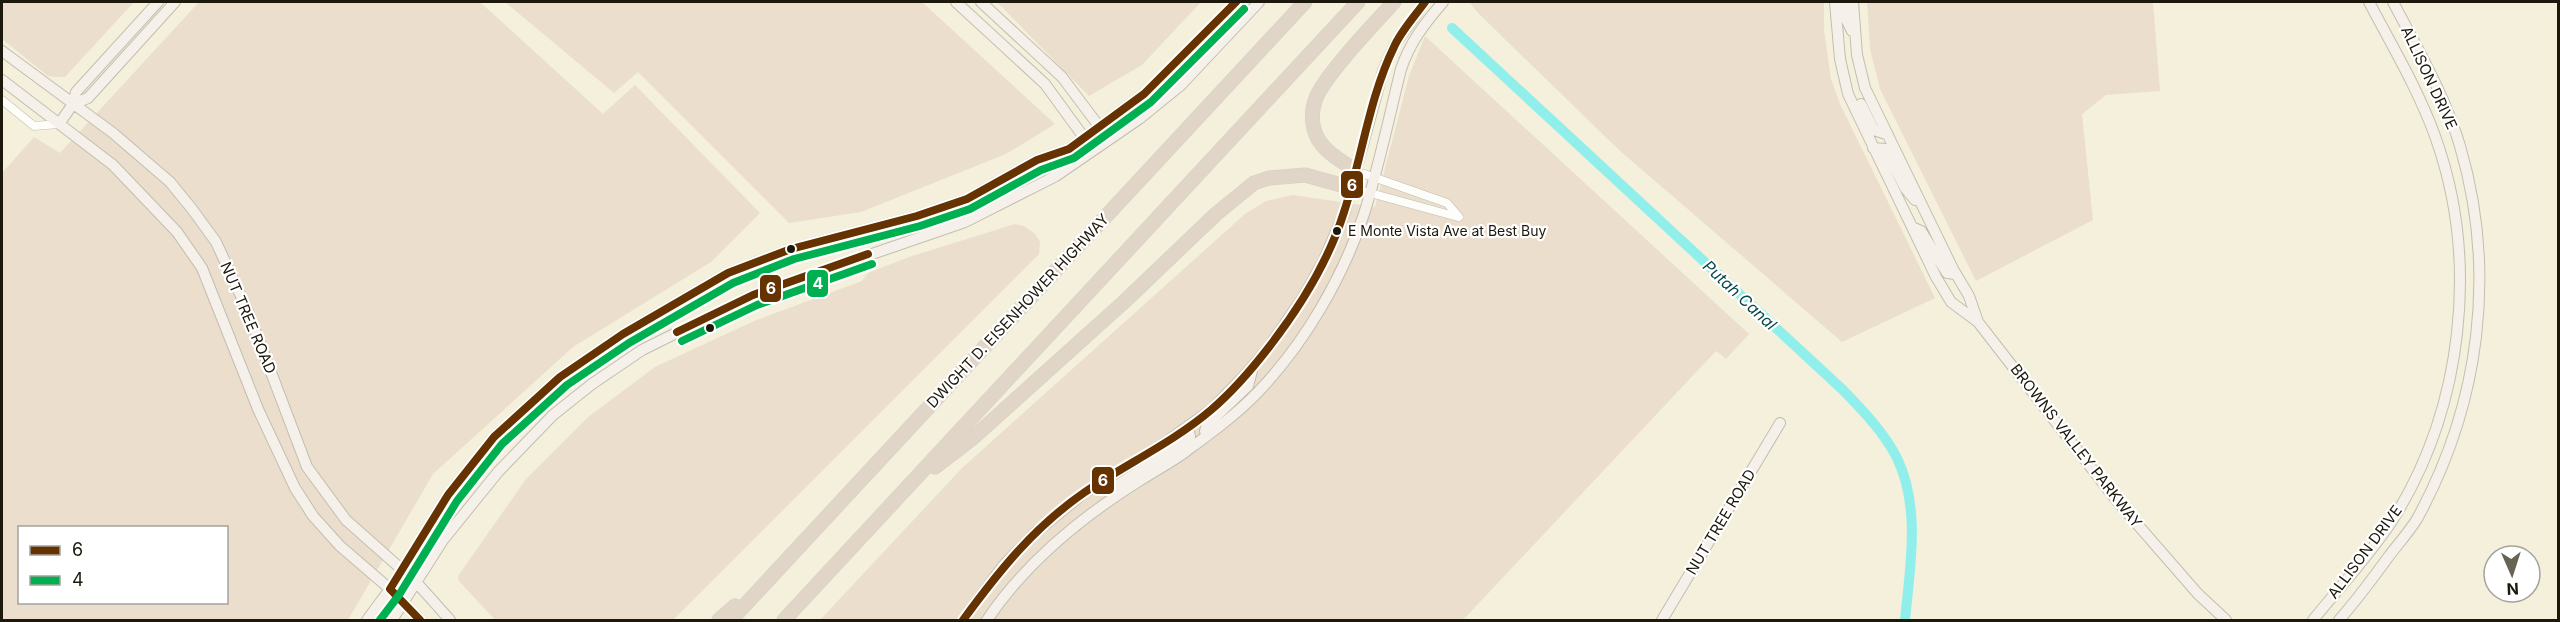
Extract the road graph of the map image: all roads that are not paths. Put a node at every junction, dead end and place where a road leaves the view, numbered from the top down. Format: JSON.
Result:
{"nodes":[{"id":1,"x":158,"y":2,"type":"edge"},
{"id":2,"x":175,"y":2,"type":"edge"},
{"id":3,"x":956,"y":2,"type":"edge"},
{"id":4,"x":981,"y":2,"type":"edge"},
{"id":5,"x":1236,"y":2,"type":"edge"},
{"id":6,"x":1259,"y":2,"type":"edge"},
{"id":7,"x":1305,"y":2,"type":"edge"},
{"id":8,"x":1358,"y":2,"type":"edge"},
{"id":9,"x":1394,"y":2,"type":"edge"},
{"id":10,"x":1425,"y":2,"type":"edge"},
{"id":11,"x":1443,"y":2,"type":"edge"},
{"id":12,"x":1835,"y":2,"type":"edge"},
{"id":13,"x":1845,"y":2,"type":"edge"},
{"id":14,"x":1853,"y":2,"type":"edge"},
{"id":15,"x":2369,"y":2,"type":"edge"},
{"id":16,"x":2393,"y":2,"type":"edge"},
{"id":17,"x":1855,"y":33,"type":"junction"},
{"id":18,"x":2,"y":51,"type":"edge"},
{"id":19,"x":1843,"y":78,"type":"junction"},
{"id":20,"x":2,"y":80,"type":"edge"},
{"id":21,"x":2,"y":100,"type":"edge"},
{"id":22,"x":73,"y":104,"type":"junction"},
{"id":23,"x":58,"y":124,"type":"junction"},
{"id":24,"x":1100,"y":128,"type":"junction"},
{"id":25,"x":1886,"y":134,"type":"junction"},
{"id":26,"x":1085,"y":139,"type":"junction"},
{"id":27,"x":1109,"y":141,"type":"junction"},
{"id":28,"x":1873,"y":148,"type":"junction"},
{"id":29,"x":1094,"y":151,"type":"junction"},
{"id":30,"x":1356,"y":171,"type":"junction"},
{"id":31,"x":1375,"y":177,"type":"junction"},
{"id":32,"x":1352,"y":188,"type":"junction"},
{"id":33,"x":1370,"y":194,"type":"junction"},
{"id":34,"x":1921,"y":204,"type":"junction"},
{"id":35,"x":1911,"y":227,"type":"junction"},
{"id":36,"x":1956,"y":274,"type":"junction"},
{"id":37,"x":1978,"y":322,"type":"junction"},
{"id":38,"x":1252,"y":367,"type":"junction"},
{"id":39,"x":1780,"y":423,"type":"dead end"},
{"id":40,"x":1188,"y":426,"type":"junction"},
{"id":41,"x":1207,"y":436,"type":"junction"},
{"id":42,"x":905,"y":490,"type":"junction"},
{"id":43,"x":1113,"y":498,"type":"junction"},
{"id":44,"x":401,"y":569,"type":"junction"},
{"id":45,"x":777,"y":569,"type":"junction"},
{"id":46,"x":416,"y":582,"type":"junction"},
{"id":47,"x":390,"y":589,"type":"junction"},
{"id":48,"x":403,"y":603,"type":"junction"},
{"id":49,"x":367,"y":621,"type":"edge"},
{"id":50,"x":392,"y":621,"type":"edge"},
{"id":51,"x":420,"y":621,"type":"edge"},
{"id":52,"x":450,"y":621,"type":"edge"},
{"id":53,"x":719,"y":621,"type":"edge"},
{"id":54,"x":731,"y":621,"type":"edge"},
{"id":55,"x":784,"y":621,"type":"edge"},
{"id":56,"x":963,"y":621,"type":"edge"},
{"id":57,"x":987,"y":621,"type":"edge"},
{"id":58,"x":1662,"y":621,"type":"edge"},
{"id":59,"x":2226,"y":621,"type":"edge"},
{"id":60,"x":2313,"y":621,"type":"edge"},
{"id":61,"x":2339,"y":621,"type":"edge"}],
"edges":[{"from":1,"to":22,"type":"main road"},
{"from":2,"to":22,"type":"main road"},
{"from":3,"to":26,"type":"main road"},
{"from":4,"to":24,"type":"main road"},
{"from":5,"to":24,"type":"main road"},
{"from":6,"to":27,"type":"main road"},
{"from":7,"to":45,"type":"highway","name":"DWIGHT D. EISENHOWER HIGHWAY"},
{"from":8,"to":42,"type":"highway"},
{"from":9,"to":30,"type":"highway"},
{"from":10,"to":30,"type":"main road"},
{"from":11,"to":31,"type":"main road"},
{"from":12,"to":19,"type":"main road","name":"BROWNS VALLEY PARKWAY"},
{"from":13,"to":17,"type":"main road"},
{"from":14,"to":17,"type":"main road","name":"BROWNS VALLEY PARKWAY"},
{"from":15,"to":60,"type":"main road","name":"ALLISON DRIVE"},
{"from":16,"to":61,"type":"main road","name":"ALLISON DRIVE"},
{"from":17,"to":25,"type":"main road","name":"BROWNS VALLEY PARKWAY"},
{"from":18,"to":22,"type":"main road","name":"NUT TREE ROAD"},
{"from":19,"to":25,"type":"main road"},
{"from":19,"to":28,"type":"main road","name":"BROWNS VALLEY PARKWAY"},
{"from":20,"to":23,"type":"main road","name":"NUT TREE ROAD"},
{"from":21,"to":23,"type":"street"},
{"from":22,"to":23,"type":"main road"},
{"from":22,"to":44,"type":"main road","name":"NUT TREE ROAD"},
{"from":23,"to":47,"type":"main road","name":"NUT TREE ROAD"},
{"from":24,"to":26,"type":"main road"},
{"from":24,"to":27,"type":"main road"},
{"from":25,"to":28,"type":"main road"},
{"from":25,"to":34,"type":"main road","name":"BROWNS VALLEY PARKWAY"},
{"from":26,"to":29,"type":"main road"},
{"from":26,"to":44,"type":"main road"},
{"from":27,"to":29,"type":"main road"},
{"from":28,"to":34,"type":"main road"},
{"from":28,"to":35,"type":"main road","name":"BROWNS VALLEY PARKWAY"},
{"from":29,"to":46,"type":"main road"},
{"from":30,"to":31,"type":"street"},
{"from":30,"to":32,"type":"main road"},
{"from":31,"to":33,"type":"main road"},
{"from":31,"to":33,"type":"street"},
{"from":32,"to":33,"type":"street"},
{"from":32,"to":38,"type":"main road"},
{"from":32,"to":42,"type":"highway"},
{"from":33,"to":41,"type":"main road"},
{"from":34,"to":36,"type":"main road","name":"BROWNS VALLEY PARKWAY"},
{"from":35,"to":36,"type":"main road"},
{"from":35,"to":37,"type":"main road","name":"BROWNS VALLEY PARKWAY"},
{"from":36,"to":37,"type":"main road","name":"BROWNS VALLEY PARKWAY"},
{"from":37,"to":59,"type":"main road","name":"BROWNS VALLEY PARKWAY"},
{"from":38,"to":40,"type":"main road"},
{"from":38,"to":41,"type":"main road"},
{"from":39,"to":58,"type":"main road","name":"NUT TREE ROAD"},
{"from":40,"to":43,"type":"main road"},
{"from":40,"to":56,"type":"main road"},
{"from":41,"to":43,"type":"main road"},
{"from":42,"to":55,"type":"highway"},
{"from":43,"to":57,"type":"main road"},
{"from":44,"to":46,"type":"main road","name":"NUT TREE ROAD"},
{"from":44,"to":47,"type":"main road"},
{"from":45,"to":53,"type":"highway"},
{"from":45,"to":54,"type":"highway","name":"DWIGHT D. EISENHOWER HIGHWAY"},
{"from":46,"to":48,"type":"main road"},
{"from":46,"to":52,"type":"main road","name":"NUT TREE ROAD"},
{"from":47,"to":48,"type":"main road","name":"NUT TREE ROAD"},
{"from":47,"to":49,"type":"main road"},
{"from":48,"to":50,"type":"main road"},
{"from":48,"to":51,"type":"main road","name":"NUT TREE ROAD"}]}
